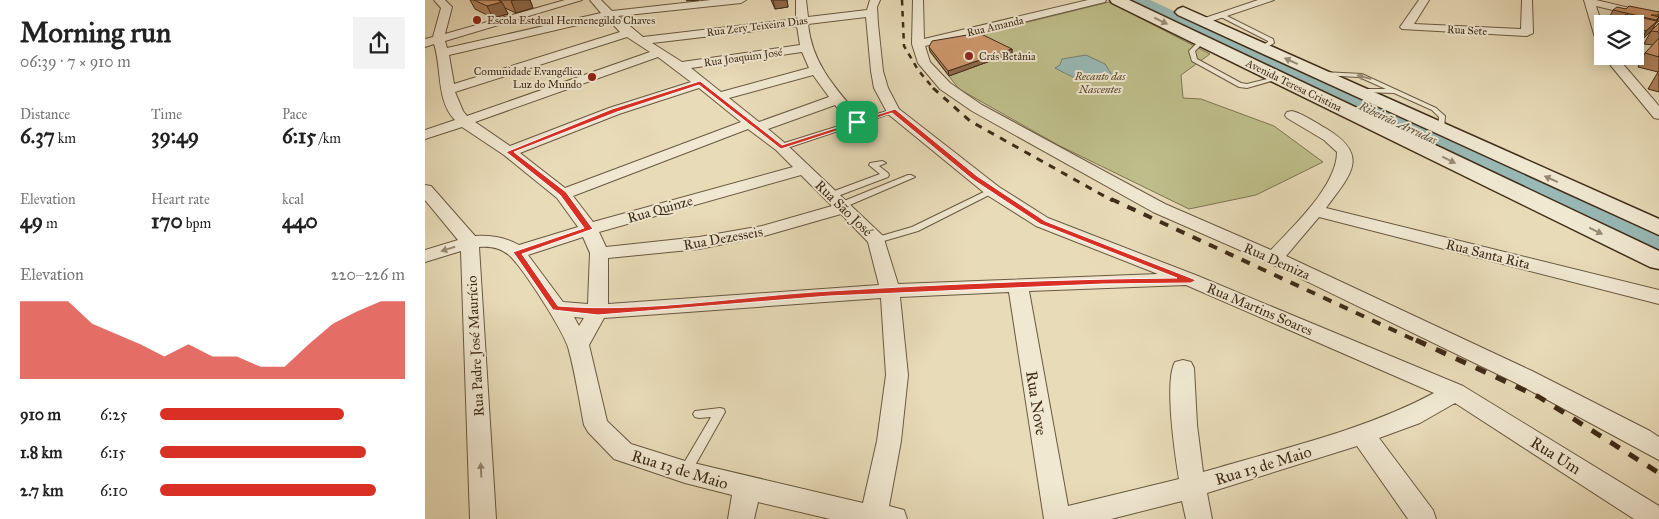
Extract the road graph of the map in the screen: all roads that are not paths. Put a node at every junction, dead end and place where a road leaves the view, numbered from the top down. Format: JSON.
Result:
{"nodes":[{"id":1,"x":439,"y":0,"type":"edge"},
{"id":2,"x":529,"y":0,"type":"edge"},
{"id":3,"x":577,"y":0,"type":"edge"},
{"id":4,"x":595,"y":0,"type":"edge"},
{"id":5,"x":741,"y":0,"type":"edge"},
{"id":6,"x":801,"y":0,"type":"edge"},
{"id":7,"x":875,"y":0,"type":"edge"},
{"id":8,"x":1101,"y":0,"type":"edge"},
{"id":9,"x":1117,"y":0,"type":"edge"},
{"id":10,"x":1269,"y":0,"type":"edge"},
{"id":11,"x":1424,"y":0,"type":"edge"},
{"id":12,"x":1527,"y":0,"type":"edge"},
{"id":13,"x":1590,"y":1,"type":"edge"},
{"id":14,"x":922,"y":2,"type":"edge"},
{"id":15,"x":687,"y":3,"type":"edge"},
{"id":16,"x":1167,"y":4,"type":"dead end"},
{"id":17,"x":547,"y":8,"type":"junction"},
{"id":18,"x":872,"y":13,"type":"junction"},
{"id":19,"x":609,"y":14,"type":"junction"},
{"id":20,"x":1594,"y":15,"type":"edge"},
{"id":21,"x":1659,"y":18,"type":"edge"},
{"id":22,"x":802,"y":20,"type":"junction"},
{"id":23,"x":1245,"y":26,"type":"junction"},
{"id":24,"x":1212,"y":27,"type":"junction"},
{"id":25,"x":635,"y":37,"type":"junction"},
{"id":26,"x":918,"y":44,"type":"junction"},
{"id":27,"x":436,"y":45,"type":"edge"},
{"id":28,"x":807,"y":48,"type":"junction"},
{"id":29,"x":1262,"y":48,"type":"junction"},
{"id":30,"x":659,"y":53,"type":"junction"},
{"id":31,"x":1617,"y":65,"type":"edge"},
{"id":32,"x":679,"y":66,"type":"junction"},
{"id":33,"x":818,"y":70,"type":"junction"},
{"id":34,"x":1319,"y":74,"type":"junction"},
{"id":35,"x":700,"y":83,"type":"junction"},
{"id":36,"x":448,"y":90,"type":"junction"},
{"id":37,"x":1355,"y":90,"type":"junction"},
{"id":38,"x":1396,"y":92,"type":"junction"},
{"id":39,"x":718,"y":97,"type":"junction"},
{"id":40,"x":837,"y":99,"type":"junction"},
{"id":41,"x":893,"y":110,"type":"junction"},
{"id":42,"x":1657,"y":111,"type":"edge"},
{"id":43,"x":1421,"y":112,"type":"junction"},
{"id":44,"x":1291,"y":115,"type":"dead end"},
{"id":45,"x":465,"y":122,"type":"junction"},
{"id":46,"x":857,"y":122,"type":"junction"},
{"id":47,"x":752,"y":126,"type":"junction"},
{"id":48,"x":425,"y":135,"type":"edge"},
{"id":49,"x":781,"y":147,"type":"junction"},
{"id":50,"x":509,"y":152,"type":"junction"},
{"id":51,"x":882,"y":163,"type":"dead end"},
{"id":52,"x":804,"y":169,"type":"junction"},
{"id":53,"x":911,"y":177,"type":"dead end"},
{"id":54,"x":425,"y":190,"type":"edge"},
{"id":55,"x":993,"y":191,"type":"junction"},
{"id":56,"x":563,"y":194,"type":"junction"},
{"id":57,"x":839,"y":203,"type":"junction"},
{"id":58,"x":1316,"y":211,"type":"junction"},
{"id":59,"x":1659,"y":228,"type":"edge"},
{"id":60,"x":589,"y":229,"type":"junction"},
{"id":61,"x":877,"y":240,"type":"junction"},
{"id":62,"x":470,"y":242,"type":"junction"},
{"id":63,"x":517,"y":252,"type":"junction"},
{"id":64,"x":599,"y":253,"type":"junction"},
{"id":65,"x":425,"y":256,"type":"edge"},
{"id":66,"x":1273,"y":258,"type":"junction"},
{"id":67,"x":1659,"y":261,"type":"edge"},
{"id":68,"x":1191,"y":280,"type":"junction"},
{"id":69,"x":1018,"y":286,"type":"junction"},
{"id":70,"x":890,"y":291,"type":"junction"},
{"id":71,"x":1659,"y":297,"type":"edge"},
{"id":72,"x":556,"y":308,"type":"junction"},
{"id":73,"x":598,"y":312,"type":"junction"},
{"id":74,"x":578,"y":345,"type":"junction"},
{"id":75,"x":1183,"y":368,"type":"dead end"},
{"id":76,"x":1455,"y":392,"type":"junction"},
{"id":77,"x":699,"y":414,"type":"dead end"},
{"id":78,"x":1363,"y":434,"type":"junction"},
{"id":79,"x":1659,"y":450,"type":"edge"},
{"id":80,"x":685,"y":472,"type":"junction"},
{"id":81,"x":1192,"y":487,"type":"junction"},
{"id":82,"x":747,"y":488,"type":"junction"},
{"id":83,"x":883,"y":518,"type":"edge"},
{"id":84,"x":483,"y":519,"type":"edge"},
{"id":85,"x":741,"y":519,"type":"edge"},
{"id":86,"x":1057,"y":519,"type":"edge"},
{"id":87,"x":1064,"y":519,"type":"edge"},
{"id":88,"x":1199,"y":519,"type":"edge"},
{"id":89,"x":1423,"y":519,"type":"edge"},
{"id":90,"x":1657,"y":519,"type":"edge"}],
"edges":[{"from":1,"to":27,"type":"street"},
{"from":2,"to":17,"type":"street"},
{"from":3,"to":17,"type":"street"},
{"from":4,"to":19,"type":"street","name":"Rua São José"},
{"from":5,"to":15,"type":"street"},
{"from":6,"to":22,"type":"street"},
{"from":7,"to":18,"type":"street"},
{"from":8,"to":26,"type":"street","name":"Rua Amanda"},
{"from":9,"to":24,"type":"main road","name":"Avenida Teresa Cristina","one_way":true},
{"from":10,"to":24,"type":"street"},
{"from":11,"to":12,"type":"street","name":"Rua Sete"},
{"from":13,"to":20,"type":"street"},
{"from":13,"to":21,"type":"street"},
{"from":14,"to":26,"type":"street"},
{"from":15,"to":19,"type":"street"},
{"from":16,"to":24,"type":"main road","name":"Avenida Teresa Cristina"},
{"from":17,"to":27,"type":"street"},
{"from":18,"to":22,"type":"street","name":"Rua Zery Teixeira Dias"},
{"from":18,"to":41,"type":"street"},
{"from":19,"to":25,"type":"street","name":"Rua São José"},
{"from":19,"to":27,"type":"street"},
{"from":22,"to":25,"type":"street","name":"Rua Zery Teixeira Dias"},
{"from":22,"to":28,"type":"street"},
{"from":23,"to":24,"type":"lane"},
{"from":23,"to":24,"type":"lane"},
{"from":23,"to":29,"type":"lane"},
{"from":24,"to":29,"type":"main road","name":"Avenida Teresa Cristina"},
{"from":24,"to":67,"type":"main road","name":"Avenida Teresa Cristina","one_way":true},
{"from":25,"to":30,"type":"street","name":"Rua São José"},
{"from":25,"to":36,"type":"street"},
{"from":26,"to":66,"type":"street","name":"Rua Demiza"},
{"from":27,"to":36,"type":"street"},
{"from":28,"to":32,"type":"street","name":"Rua Joaquim José"},
{"from":28,"to":33,"type":"street"},
{"from":34,"to":29,"type":"main road","name":"Avenida Teresa Cristina","one_way":true},
{"from":30,"to":32,"type":"street","name":"Rua São José"},
{"from":30,"to":45,"type":"street"},
{"from":31,"to":42,"type":"street"},
{"from":32,"to":35,"type":"street","name":"Rua São José"},
{"from":33,"to":39,"type":"street"},
{"from":33,"to":40,"type":"street"},
{"from":34,"to":37,"type":"main road","name":"Avenida Teresa Cristina"},
{"from":38,"to":34,"type":"lane","one_way":true},
{"from":35,"to":39,"type":"street","name":"Rua São José"},
{"from":35,"to":50,"type":"street"},
{"from":36,"to":45,"type":"street"},
{"from":37,"to":38,"type":"lane"},
{"from":37,"to":43,"type":"main road","name":"Avenida Teresa Cristina"},
{"from":38,"to":43,"type":"lane"},
{"from":39,"to":47,"type":"street","name":"Rua São José"},
{"from":40,"to":46,"type":"street"},
{"from":40,"to":47,"type":"street"},
{"from":41,"to":46,"type":"lane"},
{"from":41,"to":55,"type":"street","name":"Rua Martins Soares"},
{"from":59,"to":43,"type":"main road","name":"Avenida Teresa Cristina","one_way":true},
{"from":44,"to":58,"type":"street"},
{"from":45,"to":48,"type":"street"},
{"from":45,"to":50,"type":"street"},
{"from":46,"to":49,"type":"lane"},
{"from":47,"to":49,"type":"street","name":"Rua São José"},
{"from":47,"to":56,"type":"street"},
{"from":49,"to":52,"type":"street","name":"Rua São José"},
{"from":50,"to":56,"type":"street"},
{"from":51,"to":57,"type":"lane"},
{"from":52,"to":57,"type":"street","name":"Rua São José"},
{"from":52,"to":60,"type":"street","name":"Rua Quinze"},
{"from":53,"to":57,"type":"lane"},
{"from":54,"to":62,"type":"street"},
{"from":55,"to":61,"type":"lane"},
{"from":55,"to":68,"type":"street","name":"Rua Martins Soares"},
{"from":56,"to":60,"type":"street"},
{"from":57,"to":61,"type":"street","name":"Rua São José"},
{"from":57,"to":64,"type":"street","name":"Rua Dezesseis"},
{"from":58,"to":66,"type":"street"},
{"from":58,"to":71,"type":"street","name":"Rua Santa Rita"},
{"from":60,"to":63,"type":"street","name":"Rua Quinze"},
{"from":60,"to":64,"type":"street"},
{"from":61,"to":70,"type":"street","name":"Rua São José"},
{"from":62,"to":63,"type":"street"},
{"from":62,"to":65,"type":"street","one_way":true},
{"from":84,"to":62,"type":"street","name":"Rua Padre José Maurício","one_way":true},
{"from":63,"to":72,"type":"street","name":"Rua 13 de Maio"},
{"from":64,"to":73,"type":"street"},
{"from":66,"to":79,"type":"street","name":"Rua Demiza"},
{"from":68,"to":69,"type":"street"},
{"from":68,"to":76,"type":"street","name":"Rua Martins Soares"},
{"from":69,"to":70,"type":"street"},
{"from":69,"to":86,"type":"street","name":"Rua Nove"},
{"from":70,"to":73,"type":"street"},
{"from":70,"to":83,"type":"street","name":"Rua São José"},
{"from":72,"to":73,"type":"street"},
{"from":72,"to":74,"type":"street","name":"Rua 13 de Maio"},
{"from":73,"to":74,"type":"street"},
{"from":74,"to":80,"type":"street","name":"Rua 13 de Maio"},
{"from":75,"to":81,"type":"street"},
{"from":76,"to":78,"type":"street","name":"Rua 13 de Maio"},
{"from":76,"to":90,"type":"street","name":"Rua Um"},
{"from":77,"to":80,"type":"lane"},
{"from":78,"to":81,"type":"street","name":"Rua 13 de Maio"},
{"from":78,"to":89,"type":"street"},
{"from":80,"to":82,"type":"street","name":"Rua 13 de Maio"},
{"from":81,"to":87,"type":"street","name":"Rua 13 de Maio"},
{"from":81,"to":88,"type":"street"},
{"from":82,"to":83,"type":"street","name":"Rua 13 de Maio"},
{"from":82,"to":85,"type":"street"}]}
